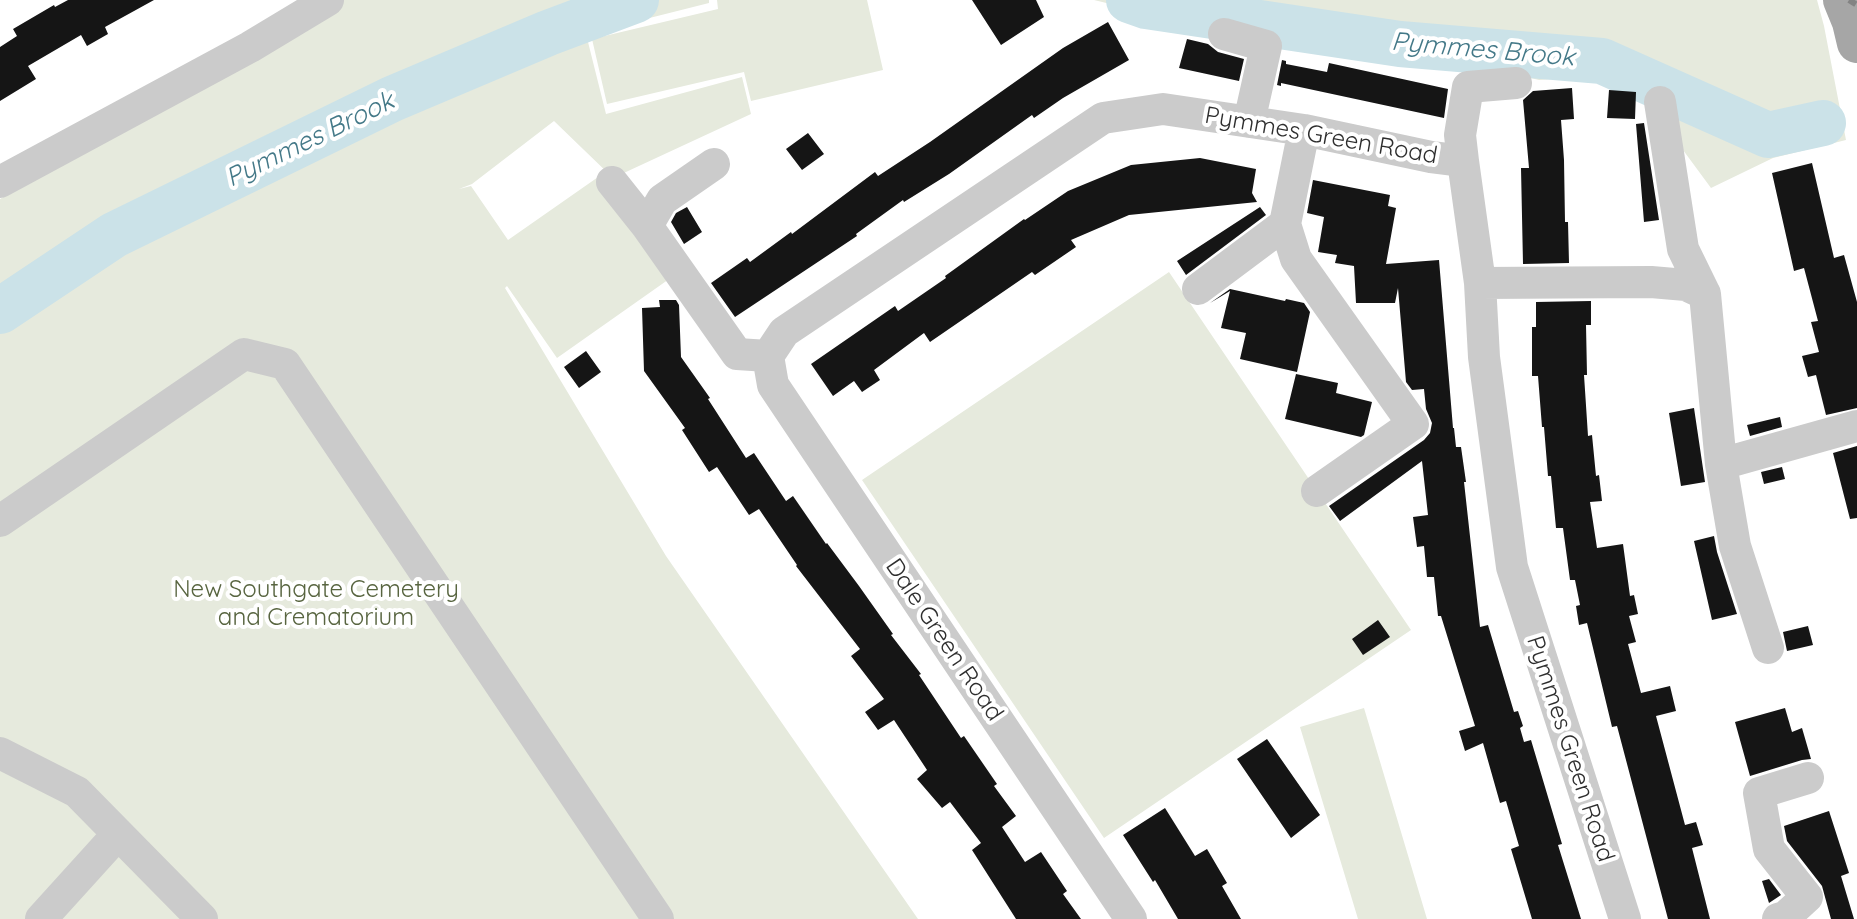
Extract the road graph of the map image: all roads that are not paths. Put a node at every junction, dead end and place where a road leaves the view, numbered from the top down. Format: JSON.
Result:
{"nodes":[{"id":1,"x":328,"y":0,"type":"edge"},
{"id":2,"x":1843,"y":0,"type":"edge"},
{"id":3,"x":1224,"y":34,"type":"dead end"},
{"id":4,"x":1857,"y":43,"type":"edge"},
{"id":5,"x":1516,"y":83,"type":"dead end"},
{"id":6,"x":1660,"y":102,"type":"dead end"},
{"id":7,"x":1249,"y":122,"type":"junction"},
{"id":8,"x":1304,"y":130,"type":"junction"},
{"id":9,"x":1463,"y":161,"type":"junction"},
{"id":10,"x":714,"y":164,"type":"dead end"},
{"id":11,"x":0,"y":182,"type":"edge"},
{"id":12,"x":612,"y":182,"type":"dead end"},
{"id":13,"x":1285,"y":224,"type":"junction"},
{"id":14,"x":647,"y":226,"type":"junction"},
{"id":15,"x":1480,"y":283,"type":"junction"},
{"id":16,"x":1198,"y":289,"type":"dead end"},
{"id":17,"x":1705,"y":294,"type":"junction"},
{"id":18,"x":768,"y":356,"type":"junction"},
{"id":19,"x":1857,"y":426,"type":"edge"},
{"id":20,"x":1721,"y":464,"type":"junction"},
{"id":21,"x":1317,"y":491,"type":"dead end"},
{"id":22,"x":0,"y":521,"type":"edge"},
{"id":23,"x":1768,"y":648,"type":"dead end"},
{"id":24,"x":0,"y":753,"type":"edge"},
{"id":25,"x":1808,"y":778,"type":"dead end"},
{"id":26,"x":118,"y":834,"type":"junction"},
{"id":27,"x":41,"y":919,"type":"edge"},
{"id":28,"x":202,"y":919,"type":"edge"},
{"id":29,"x":658,"y":919,"type":"edge"},
{"id":30,"x":1131,"y":919,"type":"edge"},
{"id":31,"x":1625,"y":919,"type":"edge"},
{"id":32,"x":1778,"y":919,"type":"edge"}],
"edges":[{"from":1,"to":11,"type":"street"},
{"from":2,"to":4,"type":"main road"},
{"from":3,"to":7,"type":"street"},
{"from":5,"to":9,"type":"street"},
{"from":6,"to":17,"type":"street"},
{"from":7,"to":8,"type":"street","name":"Pymmes Green Road"},
{"from":7,"to":18,"type":"street","name":"Pymmes Green Road"},
{"from":8,"to":9,"type":"street","name":"Pymmes Green Road"},
{"from":8,"to":13,"type":"street"},
{"from":9,"to":15,"type":"street","name":"Pymmes Green Road"},
{"from":10,"to":14,"type":"street"},
{"from":12,"to":14,"type":"street"},
{"from":13,"to":16,"type":"street"},
{"from":13,"to":21,"type":"street"},
{"from":14,"to":18,"type":"street"},
{"from":15,"to":17,"type":"street"},
{"from":15,"to":31,"type":"street","name":"Pymmes Green Road"},
{"from":17,"to":20,"type":"street"},
{"from":18,"to":30,"type":"street","name":"Dale Green Road"},
{"from":19,"to":20,"type":"street"},
{"from":20,"to":23,"type":"street"},
{"from":22,"to":29,"type":"street"},
{"from":24,"to":26,"type":"street"},
{"from":25,"to":32,"type":"street"},
{"from":26,"to":27,"type":"street"},
{"from":26,"to":28,"type":"street"}]}
